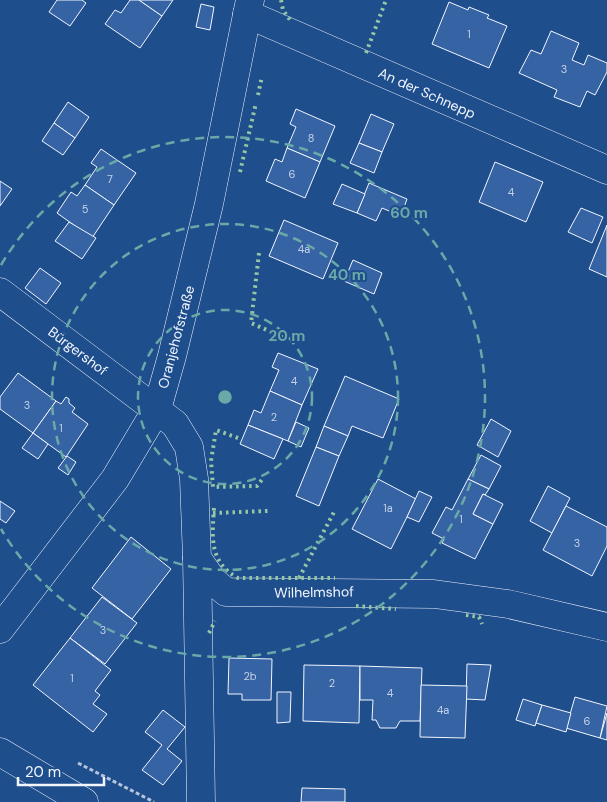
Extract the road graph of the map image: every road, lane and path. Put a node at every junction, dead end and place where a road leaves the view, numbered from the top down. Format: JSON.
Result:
{"nodes":[{"id":1,"x":248,"y":7,"type":"edge"},
{"id":2,"x":607,"y":170,"type":"edge"},
{"id":3,"x":0,"y":292,"type":"edge"},
{"id":4,"x":157,"y":409,"type":"junction"},
{"id":5,"x":197,"y":558,"type":"junction"},
{"id":6,"x":607,"y":627,"type":"edge"},
{"id":7,"x":0,"y":629,"type":"edge"},
{"id":8,"x":0,"y":752,"type":"edge"},
{"id":9,"x":84,"y":802,"type":"edge"},
{"id":10,"x":201,"y":802,"type":"edge"}],
"edges":[{"from":1,"to":2,"type":"street","name":"An der Schnepp"},
{"from":1,"to":4,"type":"street","name":"Oranjehofstraße"},
{"from":3,"to":4,"type":"street","name":"Bürgershof"},
{"from":4,"to":5,"type":"street"},
{"from":4,"to":7,"type":"street","name":"Oranjehofstraße"},
{"from":5,"to":6,"type":"street","name":"Wilhelmshof"},
{"from":5,"to":10,"type":"street"},
{"from":8,"to":9,"type":"street"}]}
